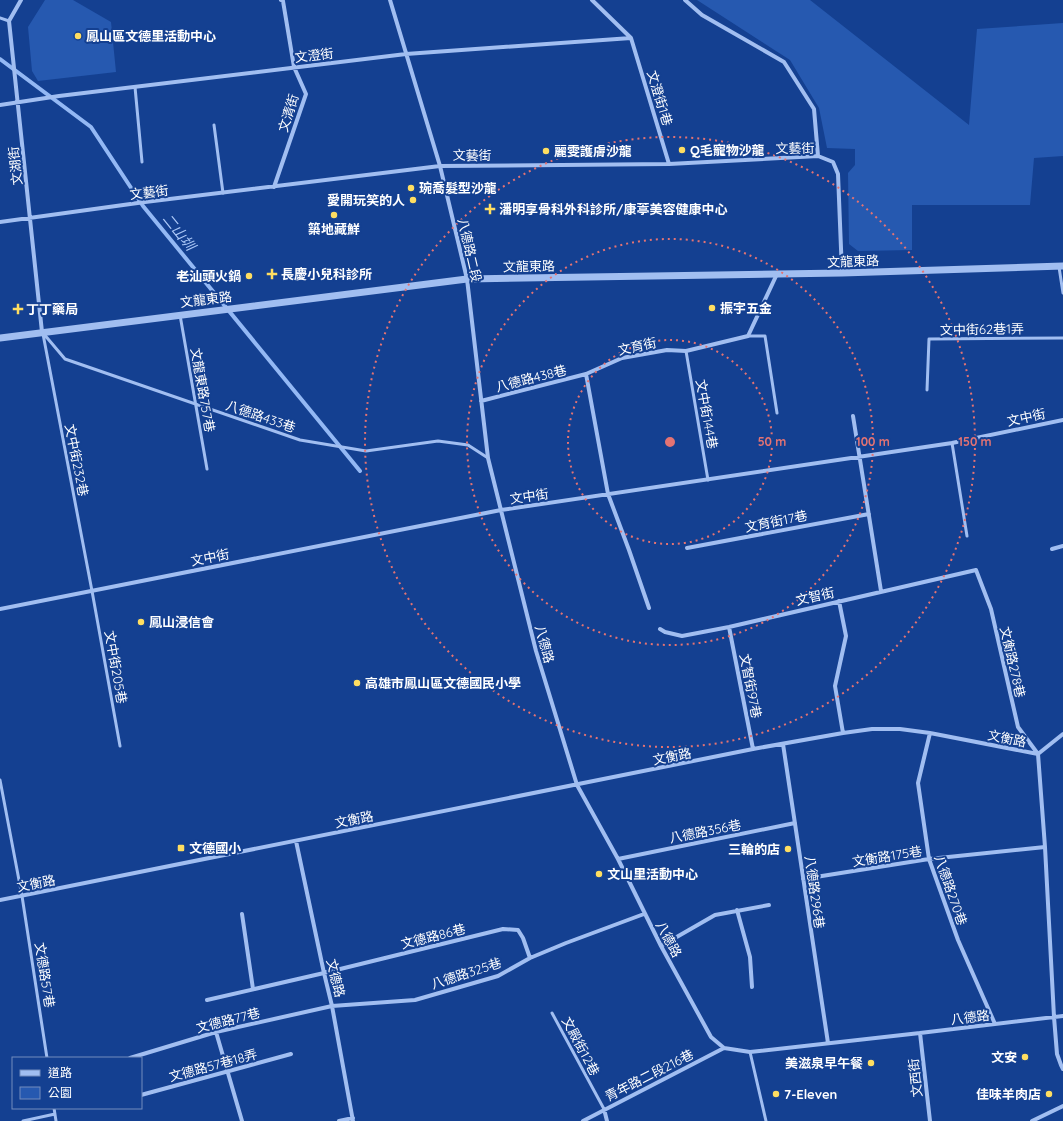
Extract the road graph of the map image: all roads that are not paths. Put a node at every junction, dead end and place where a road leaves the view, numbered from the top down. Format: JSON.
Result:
{"nodes":[{"id":1,"x":21,"y":0,"type":"edge"},
{"id":2,"x":281,"y":0,"type":"edge"},
{"id":3,"x":390,"y":0,"type":"edge"},
{"id":4,"x":592,"y":0,"type":"edge"},
{"id":5,"x":685,"y":0,"type":"edge"},
{"id":6,"x":0,"y":18,"type":"edge"},
{"id":7,"x":9,"y":21,"type":"junction"},
{"id":8,"x":631,"y":38,"type":"junction"},
{"id":9,"x":406,"y":54,"type":"junction"},
{"id":10,"x":294,"y":67,"type":"junction"},
{"id":11,"x":135,"y":87,"type":"junction"},
{"id":12,"x":18,"y":102,"type":"junction"},
{"id":13,"x":0,"y":105,"type":"edge"},
{"id":14,"x":214,"y":125,"type":"dead end"},
{"id":15,"x":818,"y":156,"type":"junction"},
{"id":16,"x":142,"y":162,"type":"dead end"},
{"id":17,"x":669,"y":164,"type":"junction"},
{"id":18,"x":440,"y":166,"type":"junction"},
{"id":19,"x":274,"y":187,"type":"junction"},
{"id":20,"x":223,"y":193,"type":"junction"},
{"id":21,"x":31,"y":218,"type":"junction"},
{"id":22,"x":0,"y":222,"type":"edge"},
{"id":23,"x":1061,"y":266,"type":"edge"},
{"id":24,"x":777,"y":274,"type":"junction"},
{"id":25,"x":842,"y":274,"type":"junction"},
{"id":26,"x":467,"y":278,"type":"junction"},
{"id":27,"x":1063,"y":293,"type":"edge"},
{"id":28,"x":180,"y":315,"type":"junction"},
{"id":29,"x":42,"y":332,"type":"junction"},
{"id":30,"x":748,"y":336,"type":"junction"},
{"id":31,"x":0,"y":338,"type":"edge"},
{"id":32,"x":1063,"y":338,"type":"edge"},
{"id":33,"x":686,"y":351,"type":"junction"},
{"id":34,"x":586,"y":374,"type":"junction"},
{"id":35,"x":927,"y":390,"type":"dead end"},
{"id":36,"x":481,"y":401,"type":"junction"},
{"id":37,"x":196,"y":404,"type":"junction"},
{"id":38,"x":777,"y":413,"type":"dead end"},
{"id":39,"x":853,"y":416,"type":"dead end"},
{"id":40,"x":1063,"y":420,"type":"edge"},
{"id":41,"x":952,"y":443,"type":"junction"},
{"id":42,"x":860,"y":457,"type":"junction"},
{"id":43,"x":488,"y":458,"type":"junction"},
{"id":44,"x":207,"y":469,"type":"dead end"},
{"id":45,"x":708,"y":480,"type":"junction"},
{"id":46,"x":608,"y":494,"type":"junction"},
{"id":47,"x":501,"y":510,"type":"junction"},
{"id":48,"x":869,"y":514,"type":"junction"},
{"id":49,"x":967,"y":536,"type":"dead end"},
{"id":50,"x":1063,"y":546,"type":"edge"},
{"id":51,"x":687,"y":548,"type":"dead end"},
{"id":52,"x":1052,"y":549,"type":"dead end"},
{"id":53,"x":976,"y":570,"type":"joint"},
{"id":54,"x":92,"y":591,"type":"junction"},
{"id":55,"x":881,"y":591,"type":"junction"},
{"id":56,"x":839,"y":601,"type":"junction"},
{"id":57,"x":649,"y":608,"type":"dead end"},
{"id":58,"x":0,"y":609,"type":"edge"},
{"id":59,"x":729,"y":627,"type":"junction"},
{"id":60,"x":660,"y":629,"type":"dead end"},
{"id":61,"x":843,"y":733,"type":"junction"},
{"id":62,"x":930,"y":733,"type":"junction"},
{"id":63,"x":1063,"y":734,"type":"edge"},
{"id":64,"x":783,"y":744,"type":"junction"},
{"id":65,"x":120,"y":746,"type":"dead end"},
{"id":66,"x":753,"y":749,"type":"junction"},
{"id":67,"x":1038,"y":754,"type":"junction"},
{"id":68,"x":0,"y":780,"type":"edge"},
{"id":69,"x":577,"y":785,"type":"junction"},
{"id":70,"x":795,"y":823,"type":"junction"},
{"id":71,"x":296,"y":841,"type":"junction"},
{"id":72,"x":1046,"y":847,"type":"junction"},
{"id":73,"x":618,"y":859,"type":"junction"},
{"id":74,"x":929,"y":859,"type":"junction"},
{"id":75,"x":803,"y":878,"type":"junction"},
{"id":76,"x":22,"y":896,"type":"junction"},
{"id":77,"x":0,"y":900,"type":"edge"},
{"id":78,"x":769,"y":905,"type":"dead end"},
{"id":79,"x":737,"y":910,"type":"junction"},
{"id":80,"x":242,"y":914,"type":"dead end"},
{"id":81,"x":644,"y":914,"type":"junction"},
{"id":82,"x":661,"y":946,"type":"junction"},
{"id":83,"x":530,"y":958,"type":"junction"},
{"id":84,"x":324,"y":973,"type":"junction"},
{"id":85,"x":752,"y":987,"type":"dead end"},
{"id":86,"x":253,"y":989,"type":"junction"},
{"id":87,"x":207,"y":1000,"type":"dead end"},
{"id":88,"x":332,"y":1006,"type":"junction"},
{"id":89,"x":552,"y":1013,"type":"dead end"},
{"id":90,"x":1063,"y":1016,"type":"edge"},
{"id":91,"x":1054,"y":1017,"type":"junction"},
{"id":92,"x":995,"y":1024,"type":"junction"},
{"id":93,"x":216,"y":1032,"type":"junction"},
{"id":94,"x":920,"y":1033,"type":"junction"},
{"id":95,"x":828,"y":1043,"type":"junction"},
{"id":96,"x":724,"y":1048,"type":"junction"},
{"id":97,"x":750,"y":1052,"type":"junction"},
{"id":98,"x":290,"y":1054,"type":"dead end"},
{"id":99,"x":47,"y":1057,"type":"edge"},
{"id":100,"x":133,"y":1057,"type":"edge"},
{"id":101,"x":1063,"y":1069,"type":"edge"},
{"id":102,"x":228,"y":1072,"type":"junction"},
{"id":103,"x":142,"y":1095,"type":"edge"},
{"id":104,"x":1063,"y":1106,"type":"edge"},
{"id":105,"x":54,"y":1109,"type":"edge"},
{"id":106,"x":604,"y":1109,"type":"junction"},
{"id":107,"x":55,"y":1114,"type":"junction"},
{"id":108,"x":353,"y":1120,"type":"edge"},
{"id":109,"x":23,"y":1121,"type":"edge"},
{"id":110,"x":56,"y":1121,"type":"edge"},
{"id":111,"x":242,"y":1121,"type":"edge"},
{"id":112,"x":339,"y":1121,"type":"edge"},
{"id":113,"x":583,"y":1121,"type":"edge"},
{"id":114,"x":607,"y":1121,"type":"edge"},
{"id":115,"x":766,"y":1121,"type":"edge"},
{"id":116,"x":930,"y":1121,"type":"edge"},
{"id":117,"x":1032,"y":1121,"type":"edge"}],
"edges":[{"from":1,"to":7,"type":"street"},
{"from":2,"to":10,"type":"street","name":"文清街"},
{"from":3,"to":9,"type":"street","name":"八德路二段"},
{"from":4,"to":8,"type":"street"},
{"from":5,"to":15,"type":"street"},
{"from":6,"to":7,"type":"lane"},
{"from":7,"to":12,"type":"street","name":"文湖街"},
{"from":8,"to":9,"type":"street","name":"文澄街"},
{"from":8,"to":17,"type":"street","name":"文澄街1巷"},
{"from":9,"to":10,"type":"street","name":"文澄街"},
{"from":9,"to":18,"type":"street","name":"八德路二段"},
{"from":10,"to":11,"type":"street","name":"文澄街"},
{"from":10,"to":19,"type":"street","name":"文清街"},
{"from":11,"to":12,"type":"street","name":"文澄街"},
{"from":11,"to":16,"type":"lane"},
{"from":12,"to":13,"type":"street","name":"文澄街"},
{"from":12,"to":21,"type":"street","name":"文湖街"},
{"from":14,"to":20,"type":"lane"},
{"from":15,"to":17,"type":"street","name":"文藝街"},
{"from":15,"to":25,"type":"street","name":"文藝街"},
{"from":17,"to":18,"type":"street","name":"文藝街"},
{"from":18,"to":19,"type":"street","name":"文藝街"},
{"from":18,"to":26,"type":"street","name":"八德路二段"},
{"from":19,"to":20,"type":"street","name":"文藝街"},
{"from":20,"to":21,"type":"street","name":"文藝街"},
{"from":21,"to":22,"type":"street","name":"文藝街"},
{"from":21,"to":29,"type":"street","name":"文湖街"},
{"from":23,"to":25,"type":"street","name":"文龍東路"},
{"from":23,"to":27,"type":"lane"},
{"from":24,"to":25,"type":"street","name":"文龍東路"},
{"from":24,"to":26,"type":"street","name":"文龍東路"},
{"from":24,"to":30,"type":"street"},
{"from":26,"to":28,"type":"street","name":"文龍東路"},
{"from":26,"to":36,"type":"street","name":"八德路二段"},
{"from":28,"to":29,"type":"street","name":"文龍東路"},
{"from":28,"to":37,"type":"lane","name":"文龍東路757巷"},
{"from":29,"to":31,"type":"street","name":"文龍東路"},
{"from":29,"to":37,"type":"lane","name":"八德路433巷"},
{"from":29,"to":54,"type":"lane","name":"文中街232巷"},
{"from":30,"to":33,"type":"street","name":"文育街"},
{"from":30,"to":38,"type":"lane"},
{"from":32,"to":35,"type":"lane","name":"文中街62巷1弄"},
{"from":33,"to":34,"type":"street","name":"文育街"},
{"from":33,"to":45,"type":"lane","name":"文中街144巷"},
{"from":34,"to":36,"type":"street","name":"八德路438巷"},
{"from":34,"to":46,"type":"street"},
{"from":36,"to":43,"type":"street","name":"八德路二段"},
{"from":37,"to":43,"type":"lane","name":"八德路433巷"},
{"from":37,"to":44,"type":"lane","name":"文龍東路757巷"},
{"from":39,"to":42,"type":"street"},
{"from":40,"to":41,"type":"street","name":"文中街"},
{"from":41,"to":42,"type":"street","name":"文中街"},
{"from":41,"to":49,"type":"lane"},
{"from":42,"to":45,"type":"street","name":"文中街"},
{"from":42,"to":48,"type":"street"},
{"from":43,"to":47,"type":"street","name":"八德路二段"},
{"from":45,"to":46,"type":"street","name":"文中街"},
{"from":46,"to":47,"type":"street","name":"文中街"},
{"from":46,"to":57,"type":"street"},
{"from":47,"to":54,"type":"street","name":"文中街"},
{"from":47,"to":69,"type":"street","name":"八德路"},
{"from":48,"to":51,"type":"street","name":"文育街17巷"},
{"from":48,"to":55,"type":"street"},
{"from":50,"to":52,"type":"street"},
{"from":53,"to":55,"type":"street","name":"文智街"},
{"from":53,"to":67,"type":"street","name":"文衡路278巷"},
{"from":54,"to":58,"type":"street","name":"文中街"},
{"from":54,"to":65,"type":"lane","name":"文中街205巷"},
{"from":55,"to":56,"type":"street","name":"文智街"},
{"from":56,"to":59,"type":"street","name":"文智街"},
{"from":56,"to":61,"type":"street"},
{"from":59,"to":60,"type":"street","name":"文智街"},
{"from":59,"to":66,"type":"street","name":"文智街97巷"},
{"from":61,"to":62,"type":"street","name":"文衡路"},
{"from":61,"to":64,"type":"street","name":"文衡路"},
{"from":62,"to":67,"type":"street","name":"文衡路"},
{"from":62,"to":74,"type":"street","name":"八德路270巷"},
{"from":63,"to":67,"type":"street"},
{"from":64,"to":66,"type":"street","name":"文衡路"},
{"from":64,"to":70,"type":"street","name":"八德路296巷"},
{"from":66,"to":69,"type":"street","name":"文衡路"},
{"from":67,"to":72,"type":"street","name":"文衡路"},
{"from":68,"to":76,"type":"lane","name":"文德路57巷"},
{"from":69,"to":71,"type":"street","name":"文衡路"},
{"from":69,"to":73,"type":"street","name":"八德路"},
{"from":70,"to":73,"type":"street","name":"八德路356巷"},
{"from":70,"to":75,"type":"street","name":"八德路296巷"},
{"from":71,"to":76,"type":"street","name":"文衡路"},
{"from":71,"to":84,"type":"street","name":"文德路"},
{"from":72,"to":74,"type":"street","name":"文衡路175巷"},
{"from":72,"to":91,"type":"street","name":"文衡路"},
{"from":73,"to":81,"type":"street","name":"八德路"},
{"from":74,"to":75,"type":"street","name":"文衡路175巷"},
{"from":74,"to":92,"type":"street","name":"八德路270巷"},
{"from":75,"to":95,"type":"street","name":"八德路296巷"},
{"from":76,"to":77,"type":"street","name":"文衡路"},
{"from":76,"to":99,"type":"lane","name":"文德路57巷"},
{"from":78,"to":79,"type":"street"},
{"from":79,"to":82,"type":"street"},
{"from":79,"to":85,"type":"street"},
{"from":80,"to":86,"type":"street"},
{"from":81,"to":82,"type":"street","name":"八德路"},
{"from":81,"to":83,"type":"street","name":"八德路325巷"},
{"from":82,"to":96,"type":"street","name":"八德路"},
{"from":83,"to":84,"type":"street","name":"文德路86巷"},
{"from":83,"to":88,"type":"street","name":"八德路325巷"},
{"from":84,"to":86,"type":"street","name":"文德路77巷"},
{"from":84,"to":88,"type":"street","name":"文德路"},
{"from":86,"to":87,"type":"street","name":"文德路77巷"},
{"from":88,"to":93,"type":"street","name":"文德路77巷"},
{"from":88,"to":108,"type":"street","name":"文德路"},
{"from":89,"to":106,"type":"lane","name":"文殿街12巷"},
{"from":90,"to":91,"type":"street","name":"八德路"},
{"from":91,"to":92,"type":"street","name":"八德路"},
{"from":91,"to":101,"type":"street","name":"文衡路"},
{"from":92,"to":94,"type":"street","name":"八德路"},
{"from":93,"to":100,"type":"street","name":"文德路77巷"},
{"from":93,"to":102,"type":"street"},
{"from":94,"to":95,"type":"street","name":"八德路"},
{"from":94,"to":116,"type":"street","name":"文西街"},
{"from":95,"to":97,"type":"street","name":"八德路"},
{"from":96,"to":97,"type":"street","name":"八德路"},
{"from":96,"to":106,"type":"street","name":"青年路二段216巷"},
{"from":97,"to":115,"type":"lane"},
{"from":98,"to":102,"type":"street","name":"文德路57巷18弄"},
{"from":102,"to":103,"type":"street","name":"文德路57巷18弄"},
{"from":102,"to":111,"type":"street"},
{"from":104,"to":117,"type":"street"},
{"from":105,"to":107,"type":"lane"},
{"from":106,"to":113,"type":"street","name":"青年路二段216巷"},
{"from":106,"to":114,"type":"street"},
{"from":107,"to":109,"type":"lane"},
{"from":107,"to":110,"type":"lane"},
{"from":108,"to":112,"type":"street"}]}
